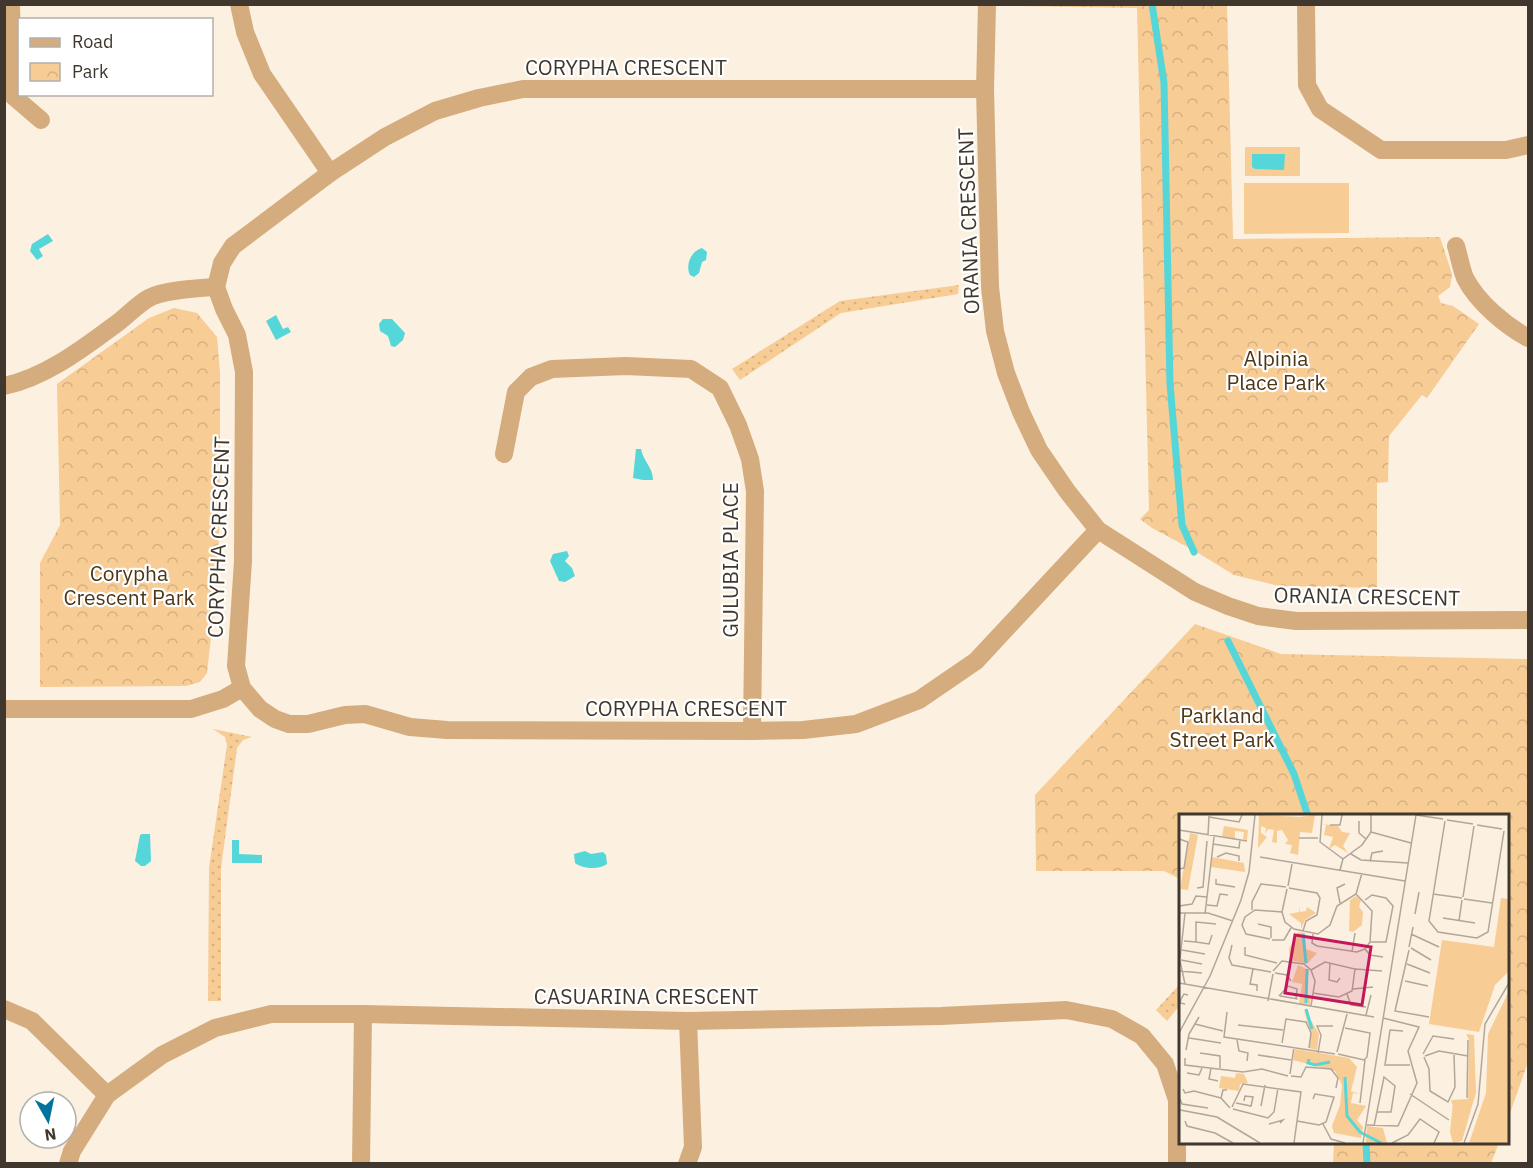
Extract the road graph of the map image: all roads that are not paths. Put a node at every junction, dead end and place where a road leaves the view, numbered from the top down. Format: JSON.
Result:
{"nodes":[{"id":1,"x":11,"y":4,"type":"edge"},
{"id":2,"x":239,"y":4,"type":"edge"},
{"id":3,"x":987,"y":4,"type":"edge"},
{"id":4,"x":1305,"y":4,"type":"edge"},
{"id":5,"x":986,"y":89,"type":"junction"},
{"id":6,"x":9,"y":99,"type":"edge"},
{"id":7,"x":41,"y":120,"type":"dead end"},
{"id":8,"x":1528,"y":145,"type":"edge"},
{"id":9,"x":330,"y":173,"type":"junction"},
{"id":10,"x":1456,"y":246,"type":"dead end"},
{"id":11,"x":216,"y":286,"type":"junction"},
{"id":12,"x":1528,"y":338,"type":"edge"},
{"id":13,"x":4,"y":386,"type":"edge"},
{"id":14,"x":504,"y":454,"type":"dead end"},
{"id":15,"x":1098,"y":530,"type":"junction"},
{"id":16,"x":1528,"y":620,"type":"edge"},
{"id":17,"x":242,"y":688,"type":"junction"},
{"id":18,"x":4,"y":709,"type":"edge"},
{"id":19,"x":752,"y":731,"type":"junction"},
{"id":20,"x":4,"y":1010,"type":"edge"},
{"id":21,"x":363,"y":1014,"type":"junction"},
{"id":22,"x":688,"y":1021,"type":"junction"},
{"id":23,"x":107,"y":1095,"type":"junction"},
{"id":24,"x":68,"y":1164,"type":"edge"},
{"id":25,"x":361,"y":1164,"type":"edge"},
{"id":26,"x":687,"y":1164,"type":"edge"},
{"id":27,"x":1177,"y":1164,"type":"edge"}],
"edges":[{"from":1,"to":6,"type":"street"},
{"from":2,"to":9,"type":"street"},
{"from":3,"to":5,"type":"street","name":"ORANIA CRESCENT"},
{"from":4,"to":8,"type":"street"},
{"from":5,"to":9,"type":"street","name":"CORYPHA CRESCENT"},
{"from":5,"to":15,"type":"street","name":"ORANIA CRESCENT"},
{"from":6,"to":7,"type":"street"},
{"from":9,"to":11,"type":"street","name":"CORYPHA CRESCENT"},
{"from":10,"to":12,"type":"street"},
{"from":11,"to":13,"type":"street"},
{"from":11,"to":17,"type":"street","name":"CORYPHA CRESCENT"},
{"from":14,"to":19,"type":"street","name":"GULUBIA PLACE"},
{"from":15,"to":16,"type":"street","name":"ORANIA CRESCENT"},
{"from":15,"to":19,"type":"street","name":"CORYPHA CRESCENT"},
{"from":17,"to":18,"type":"street"},
{"from":17,"to":19,"type":"street","name":"CORYPHA CRESCENT"},
{"from":20,"to":23,"type":"street"},
{"from":21,"to":22,"type":"street","name":"CASUARINA CRESCENT"},
{"from":21,"to":23,"type":"street","name":"CASUARINA CRESCENT"},
{"from":21,"to":25,"type":"street"},
{"from":22,"to":26,"type":"street"},
{"from":22,"to":27,"type":"street","name":"CASUARINA CRESCENT"},
{"from":23,"to":24,"type":"street","name":"CASUARINA CRESCENT"}]}
